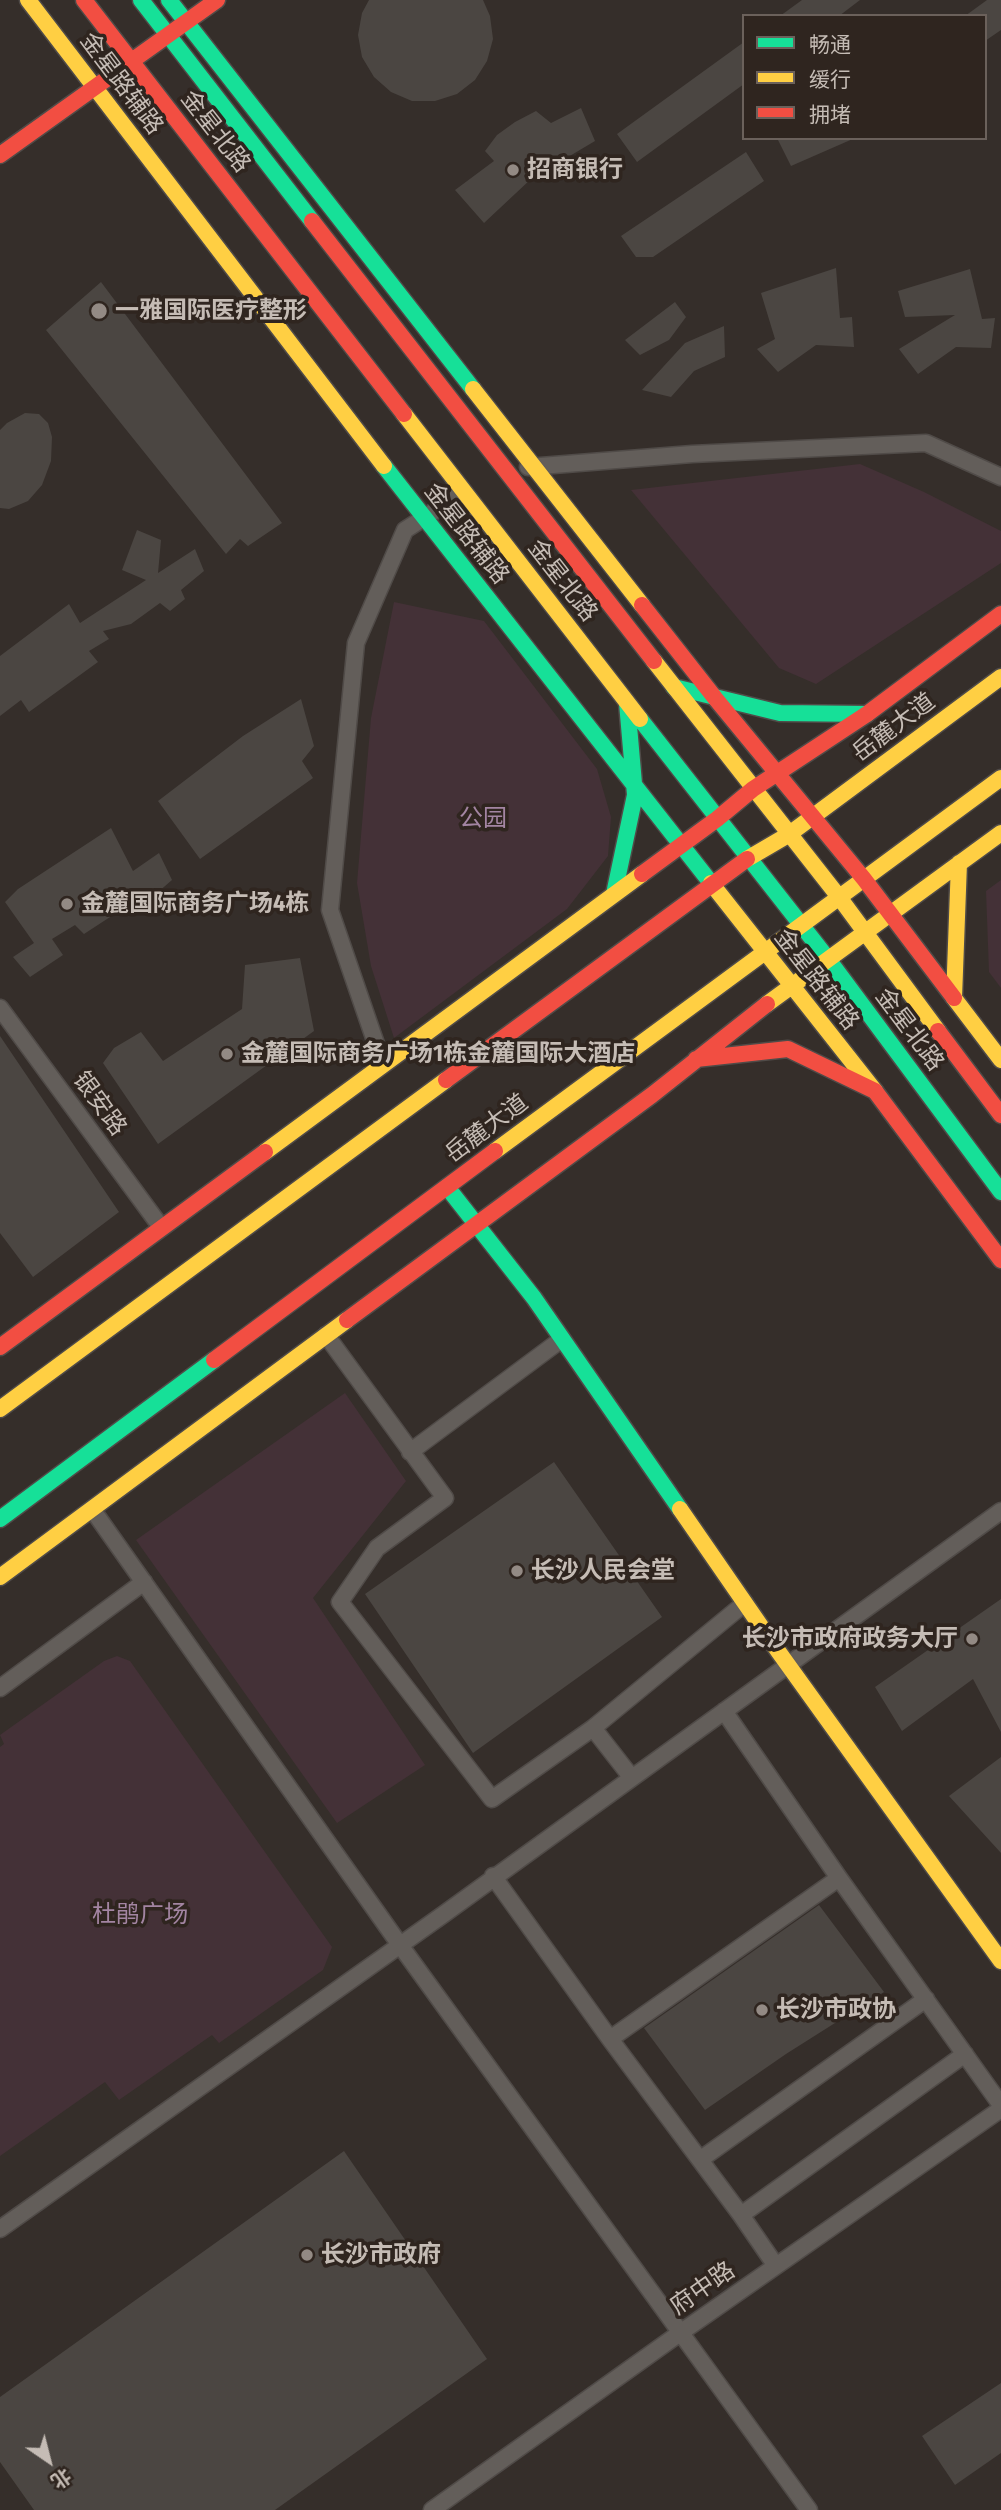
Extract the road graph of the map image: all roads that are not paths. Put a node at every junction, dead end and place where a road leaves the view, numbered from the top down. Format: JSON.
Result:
{"nodes":[{"id":1,"x":28,"y":0,"type":"edge"},
{"id":2,"x":84,"y":0,"type":"edge"},
{"id":3,"x":141,"y":0,"type":"edge"},
{"id":4,"x":169,"y":0,"type":"edge"},
{"id":5,"x":217,"y":0,"type":"edge"},
{"id":6,"x":186,"y":22,"type":"junction"},
{"id":7,"x":168,"y":34,"type":"junction"},
{"id":8,"x":132,"y":62,"type":"junction"},
{"id":9,"x":95,"y":88,"type":"junction"},
{"id":10,"x":0,"y":155,"type":"edge"},
{"id":11,"x":505,"y":469,"type":"junction"},
{"id":12,"x":1001,"y":477,"type":"edge"},
{"id":13,"x":464,"y":492,"type":"junction"},
{"id":14,"x":425,"y":518,"type":"junction"},
{"id":15,"x":1001,"y":614,"type":"edge"},
{"id":16,"x":1001,"y":677,"type":"edge"},
{"id":17,"x":674,"y":688,"type":"junction"},
{"id":18,"x":715,"y":698,"type":"junction"},
{"id":19,"x":627,"y":703,"type":"junction"},
{"id":20,"x":867,"y":715,"type":"junction"},
{"id":21,"x":778,"y":772,"type":"junction"},
{"id":22,"x":1001,"y":778,"type":"edge"},
{"id":23,"x":634,"y":784,"type":"junction"},
{"id":24,"x":752,"y":789,"type":"junction"},
{"id":25,"x":813,"y":816,"type":"junction"},
{"id":26,"x":717,"y":819,"type":"junction"},
{"id":27,"x":1001,"y":833,"type":"edge"},
{"id":28,"x":788,"y":835,"type":"junction"},
{"id":29,"x":681,"y":845,"type":"junction"},
{"id":30,"x":748,"y":858,"type":"junction"},
{"id":31,"x":960,"y":863,"type":"junction"},
{"id":32,"x":864,"y":879,"type":"junction"},
{"id":33,"x":712,"y":884,"type":"junction"},
{"id":34,"x":614,"y":894,"type":"junction"},
{"id":35,"x":839,"y":897,"type":"junction"},
{"id":36,"x":890,"y":913,"type":"junction"},
{"id":37,"x":800,"y":924,"type":"junction"},
{"id":38,"x":864,"y":932,"type":"junction"},
{"id":39,"x":764,"y":951,"type":"junction"},
{"id":40,"x":828,"y":960,"type":"junction"},
{"id":41,"x":792,"y":987,"type":"junction"},
{"id":42,"x":954,"y":998,"type":"junction"},
{"id":43,"x":0,"y":1008,"type":"edge"},
{"id":44,"x":696,"y":1059,"type":"junction"},
{"id":45,"x":1001,"y":1060,"type":"edge"},
{"id":46,"x":383,"y":1064,"type":"junction"},
{"id":47,"x":875,"y":1091,"type":"junction"},
{"id":48,"x":1001,"y":1115,"type":"edge"},
{"id":49,"x":447,"y":1187,"type":"junction"},
{"id":50,"x":1001,"y":1192,"type":"edge"},
{"id":51,"x":477,"y":1225,"type":"junction"},
{"id":52,"x":161,"y":1227,"type":"junction"},
{"id":53,"x":1001,"y":1260,"type":"edge"},
{"id":54,"x":326,"y":1335,"type":"junction"},
{"id":55,"x":562,"y":1339,"type":"junction"},
{"id":56,"x":0,"y":1347,"type":"edge"},
{"id":57,"x":0,"y":1409,"type":"edge"},
{"id":58,"x":411,"y":1452,"type":"junction"},
{"id":59,"x":92,"y":1509,"type":"junction"},
{"id":60,"x":1001,"y":1511,"type":"edge"},
{"id":61,"x":0,"y":1519,"type":"edge"},
{"id":62,"x":0,"y":1577,"type":"edge"},
{"id":63,"x":144,"y":1582,"type":"junction"},
{"id":64,"x":745,"y":1603,"type":"junction"},
{"id":65,"x":788,"y":1665,"type":"junction"},
{"id":66,"x":0,"y":1688,"type":"edge"},
{"id":67,"x":724,"y":1711,"type":"junction"},
{"id":68,"x":593,"y":1728,"type":"junction"},
{"id":69,"x":632,"y":1778,"type":"junction"},
{"id":70,"x":493,"y":1876,"type":"junction"},
{"id":71,"x":839,"y":1878,"type":"junction"},
{"id":72,"x":400,"y":1945,"type":"junction"},
{"id":73,"x":1001,"y":1961,"type":"edge"},
{"id":74,"x":926,"y":1999,"type":"junction"},
{"id":75,"x":610,"y":2039,"type":"junction"},
{"id":76,"x":965,"y":2054,"type":"junction"},
{"id":77,"x":1001,"y":2107,"type":"edge"},
{"id":78,"x":701,"y":2159,"type":"junction"},
{"id":79,"x":741,"y":2215,"type":"junction"},
{"id":80,"x":0,"y":2229,"type":"edge"},
{"id":81,"x":776,"y":2266,"type":"junction"},
{"id":82,"x":680,"y":2333,"type":"junction"},
{"id":83,"x":432,"y":2510,"type":"edge"},
{"id":84,"x":809,"y":2510,"type":"edge"}],
"edges":[{"from":1,"to":9,"type":"main road","name":"金星路辅路"},
{"from":2,"to":8,"type":"main road","name":"金星北路"},
{"from":3,"to":7,"type":"main road","name":"金星北路"},
{"from":4,"to":6,"type":"main road"},
{"from":5,"to":6,"type":"main road"},
{"from":6,"to":7,"type":"main road"},
{"from":6,"to":18,"type":"main road"},
{"from":7,"to":8,"type":"main road"},
{"from":7,"to":11,"type":"main road","name":"金星北路"},
{"from":8,"to":9,"type":"main road"},
{"from":8,"to":13,"type":"main road","name":"金星北路"},
{"from":9,"to":10,"type":"main road"},
{"from":9,"to":14,"type":"main road","name":"金星路辅路"},
{"from":11,"to":12,"type":"street"},
{"from":11,"to":17,"type":"main road","name":"金星北路"},
{"from":13,"to":14,"type":"street"},
{"from":13,"to":19,"type":"main road","name":"金星北路"},
{"from":14,"to":23,"type":"main road","name":"金星路辅路"},
{"from":14,"to":46,"type":"street"},
{"from":15,"to":20,"type":"main road"},
{"from":16,"to":25,"type":"main road","name":"岳麓大道"},
{"from":17,"to":18,"type":"main road"},
{"from":17,"to":24,"type":"main road","name":"金星北路"},
{"from":18,"to":20,"type":"main road"},
{"from":18,"to":21,"type":"main road"},
{"from":19,"to":23,"type":"main road"},
{"from":19,"to":26,"type":"main road","name":"金星北路"},
{"from":20,"to":21,"type":"main road"},
{"from":21,"to":24,"type":"main road"},
{"from":21,"to":25,"type":"main road"},
{"from":22,"to":32,"type":"main road","name":"岳麓大道"},
{"from":23,"to":29,"type":"main road","name":"金星路辅路"},
{"from":23,"to":34,"type":"main road"},
{"from":24,"to":26,"type":"main road"},
{"from":24,"to":28,"type":"main road","name":"金星北路"},
{"from":25,"to":28,"type":"main road","name":"岳麓大道"},
{"from":25,"to":32,"type":"main road"},
{"from":26,"to":29,"type":"main road"},
{"from":26,"to":30,"type":"main road","name":"金星北路"},
{"from":27,"to":31,"type":"main road"},
{"from":28,"to":30,"type":"main road","name":"岳麓大道"},
{"from":28,"to":35,"type":"main road","name":"金星北路"},
{"from":29,"to":33,"type":"main road","name":"金星路辅路"},
{"from":29,"to":34,"type":"main road"},
{"from":30,"to":33,"type":"main road","name":"岳麓大道"},
{"from":30,"to":37,"type":"main road","name":"金星北路"},
{"from":31,"to":36,"type":"main road"},
{"from":31,"to":42,"type":"main road"},
{"from":32,"to":35,"type":"main road","name":"岳麓大道"},
{"from":32,"to":36,"type":"main road"},
{"from":33,"to":39,"type":"main road","name":"金星路辅路"},
{"from":33,"to":57,"type":"main road","name":"岳麓大道"},
{"from":34,"to":46,"type":"main road"},
{"from":35,"to":37,"type":"main road","name":"岳麓大道"},
{"from":35,"to":38,"type":"main road","name":"金星北路"},
{"from":36,"to":38,"type":"main road"},
{"from":36,"to":42,"type":"main road"},
{"from":37,"to":39,"type":"main road","name":"岳麓大道"},
{"from":37,"to":40,"type":"main road","name":"金星北路"},
{"from":38,"to":40,"type":"main road"},
{"from":38,"to":48,"type":"main road","name":"金星北路"},
{"from":39,"to":41,"type":"main road","name":"金星路辅路"},
{"from":39,"to":49,"type":"main road","name":"岳麓大道"},
{"from":40,"to":41,"type":"main road"},
{"from":40,"to":50,"type":"main road","name":"金星北路"},
{"from":41,"to":44,"type":"main road"},
{"from":41,"to":47,"type":"main road","name":"金星路辅路"},
{"from":42,"to":45,"type":"main road"},
{"from":43,"to":52,"type":"street","name":"银安路"},
{"from":44,"to":47,"type":"main road"},
{"from":44,"to":51,"type":"main road"},
{"from":46,"to":52,"type":"main road"},
{"from":47,"to":53,"type":"main road","name":"金星路辅路"},
{"from":49,"to":51,"type":"main road"},
{"from":49,"to":61,"type":"main road","name":"岳麓大道"},
{"from":51,"to":54,"type":"main road"},
{"from":51,"to":55,"type":"main road"},
{"from":52,"to":56,"type":"main road"},
{"from":54,"to":58,"type":"street"},
{"from":54,"to":59,"type":"main road"},
{"from":55,"to":58,"type":"street"},
{"from":55,"to":64,"type":"main road"},
{"from":58,"to":68,"type":"street"},
{"from":59,"to":62,"type":"main road"},
{"from":59,"to":63,"type":"street"},
{"from":60,"to":65,"type":"street"},
{"from":63,"to":66,"type":"street"},
{"from":63,"to":72,"type":"street"},
{"from":64,"to":65,"type":"main road"},
{"from":64,"to":68,"type":"street"},
{"from":65,"to":67,"type":"street"},
{"from":65,"to":73,"type":"main road"},
{"from":67,"to":69,"type":"street"},
{"from":67,"to":71,"type":"street"},
{"from":68,"to":69,"type":"street"},
{"from":69,"to":70,"type":"street"},
{"from":70,"to":72,"type":"street"},
{"from":70,"to":75,"type":"street"},
{"from":71,"to":74,"type":"street"},
{"from":71,"to":75,"type":"street"},
{"from":72,"to":80,"type":"street"},
{"from":72,"to":82,"type":"street"},
{"from":74,"to":76,"type":"street"},
{"from":74,"to":78,"type":"street"},
{"from":75,"to":78,"type":"street"},
{"from":76,"to":77,"type":"street"},
{"from":76,"to":79,"type":"street"},
{"from":77,"to":81,"type":"street","name":"府中路"},
{"from":78,"to":79,"type":"street"},
{"from":79,"to":81,"type":"street"},
{"from":81,"to":82,"type":"street","name":"府中路"},
{"from":82,"to":83,"type":"street","name":"府中路"},
{"from":82,"to":84,"type":"street"}]}
